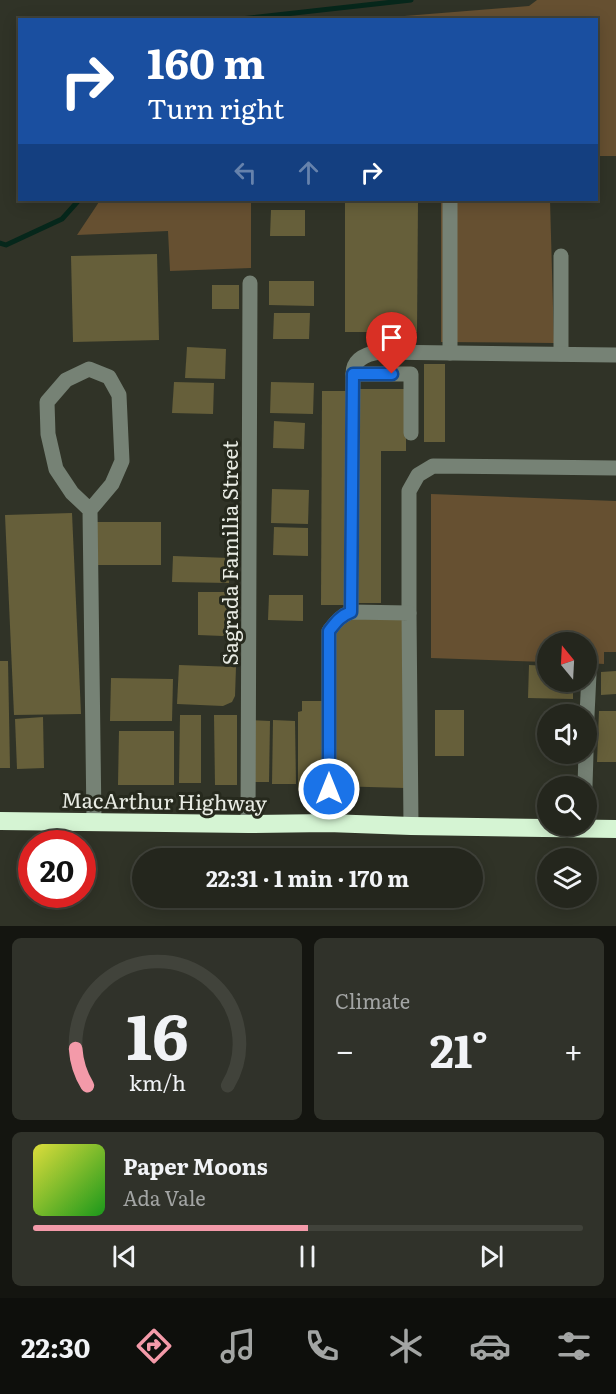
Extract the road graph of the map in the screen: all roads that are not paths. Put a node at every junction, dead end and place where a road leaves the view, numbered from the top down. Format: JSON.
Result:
{"nodes":[{"id":1,"x":450,"y":201,"type":"edge"},
{"id":2,"x":561,"y":256,"type":"dead end"},
{"id":3,"x":250,"y":283,"type":"dead end"},
{"id":4,"x":450,"y":353,"type":"junction"},
{"id":5,"x":561,"y":354,"type":"junction"},
{"id":6,"x":616,"y":355,"type":"edge"},
{"id":7,"x":353,"y":374,"type":"junction"},
{"id":8,"x":411,"y":433,"type":"dead end"},
{"id":9,"x":616,"y":468,"type":"edge"},
{"id":10,"x":90,"y":510,"type":"junction"},
{"id":11,"x":351,"y":612,"type":"junction"},
{"id":12,"x":410,"y":613,"type":"junction"},
{"id":13,"x":0,"y":821,"type":"edge"},
{"id":14,"x":94,"y":822,"type":"junction"},
{"id":15,"x":248,"y":824,"type":"junction"},
{"id":16,"x":328,"y":824,"type":"junction"},
{"id":17,"x":411,"y":826,"type":"junction"},
{"id":18,"x":537,"y":827,"type":"edge"},
{"id":19,"x":597,"y":828,"type":"edge"},
{"id":20,"x":616,"y":829,"type":"edge"}],
"edges":[{"from":1,"to":4,"type":"street"},
{"from":2,"to":5,"type":"street"},
{"from":3,"to":15,"type":"street","name":"Sagrada Familia Street"},
{"from":4,"to":5,"type":"street"},
{"from":4,"to":7,"type":"street"},
{"from":5,"to":6,"type":"street"},
{"from":7,"to":8,"type":"street"},
{"from":7,"to":11,"type":"street"},
{"from":9,"to":12,"type":"street"},
{"from":10,"to":10,"type":"street"},
{"from":10,"to":14,"type":"street"},
{"from":11,"to":12,"type":"street"},
{"from":11,"to":16,"type":"street"},
{"from":12,"to":17,"type":"street"},
{"from":13,"to":14,"type":"highway","name":"MacArthur Highway"},
{"from":14,"to":15,"type":"highway","name":"MacArthur Highway"},
{"from":15,"to":16,"type":"highway","name":"MacArthur Highway"},
{"from":16,"to":17,"type":"highway","name":"MacArthur Highway"},
{"from":17,"to":18,"type":"highway","name":"MacArthur Highway"},
{"from":19,"to":20,"type":"highway","name":"MacArthur Highway"}]}
